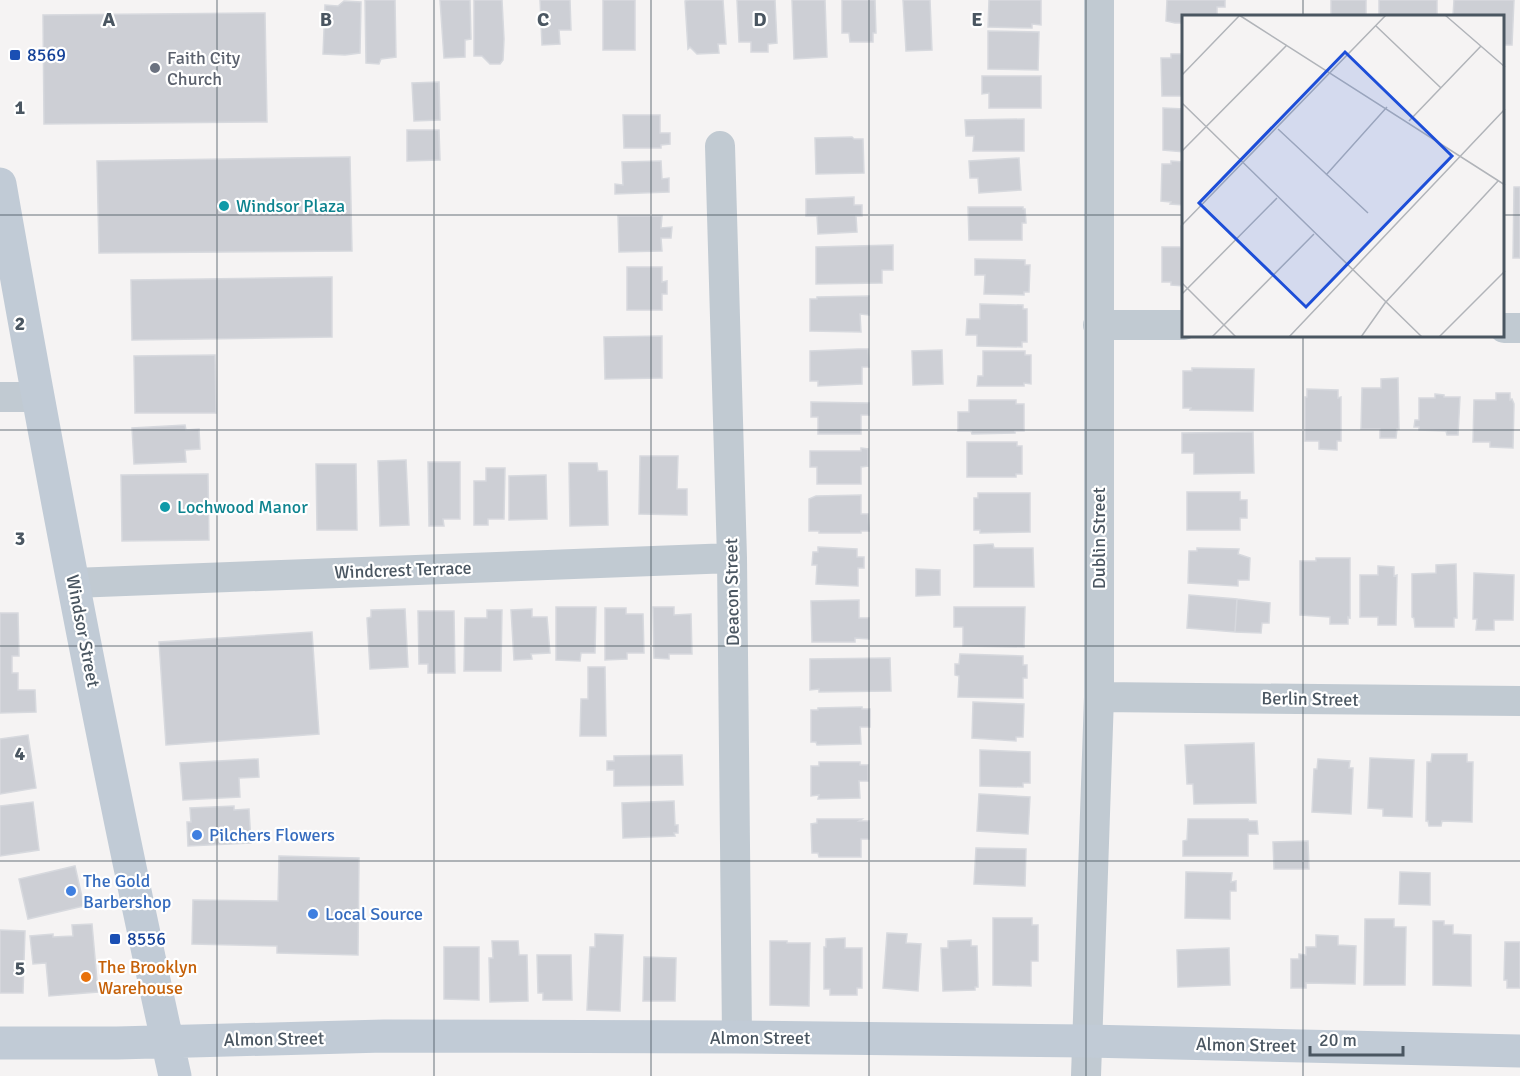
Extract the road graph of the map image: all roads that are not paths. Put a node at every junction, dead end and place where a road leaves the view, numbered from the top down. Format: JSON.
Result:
{"nodes":[{"id":1,"x":1099,"y":0,"type":"edge"},
{"id":2,"x":720,"y":146,"type":"dead end"},
{"id":3,"x":0,"y":184,"type":"edge"},
{"id":4,"x":1098,"y":325,"type":"junction"},
{"id":5,"x":1182,"y":325,"type":"edge"},
{"id":6,"x":0,"y":397,"type":"edge"},
{"id":7,"x":37,"y":397,"type":"junction"},
{"id":8,"x":732,"y":558,"type":"junction"},
{"id":9,"x":73,"y":583,"type":"junction"},
{"id":10,"x":1099,"y":697,"type":"junction"},
{"id":11,"x":1520,"y":701,"type":"edge"},
{"id":12,"x":737,"y":1037,"type":"junction"},
{"id":13,"x":1087,"y":1041,"type":"junction"},
{"id":14,"x":167,"y":1042,"type":"junction"},
{"id":15,"x":0,"y":1043,"type":"edge"},
{"id":16,"x":1520,"y":1051,"type":"edge"},
{"id":17,"x":175,"y":1076,"type":"edge"},
{"id":18,"x":1086,"y":1076,"type":"edge"}],
"edges":[{"from":1,"to":4,"type":"street","name":"Dublin Street"},
{"from":2,"to":8,"type":"street","name":"Deacon Street"},
{"from":3,"to":7,"type":"street","name":"Windsor Street"},
{"from":4,"to":5,"type":"street"},
{"from":4,"to":10,"type":"street","name":"Dublin Street"},
{"from":6,"to":7,"type":"street"},
{"from":7,"to":9,"type":"street","name":"Windsor Street"},
{"from":8,"to":9,"type":"street","name":"Windcrest Terrace"},
{"from":8,"to":12,"type":"street","name":"Deacon Street"},
{"from":9,"to":14,"type":"street","name":"Windsor Street"},
{"from":10,"to":11,"type":"street","name":"Berlin Street"},
{"from":10,"to":13,"type":"street","name":"Dublin Street"},
{"from":12,"to":13,"type":"street","name":"Almon Street"},
{"from":12,"to":14,"type":"street","name":"Almon Street"},
{"from":13,"to":16,"type":"street","name":"Almon Street"},
{"from":13,"to":18,"type":"street","name":"Dublin Street"},
{"from":14,"to":15,"type":"street","name":"Almon Street"},
{"from":14,"to":17,"type":"street","name":"Windsor Street"}]}
